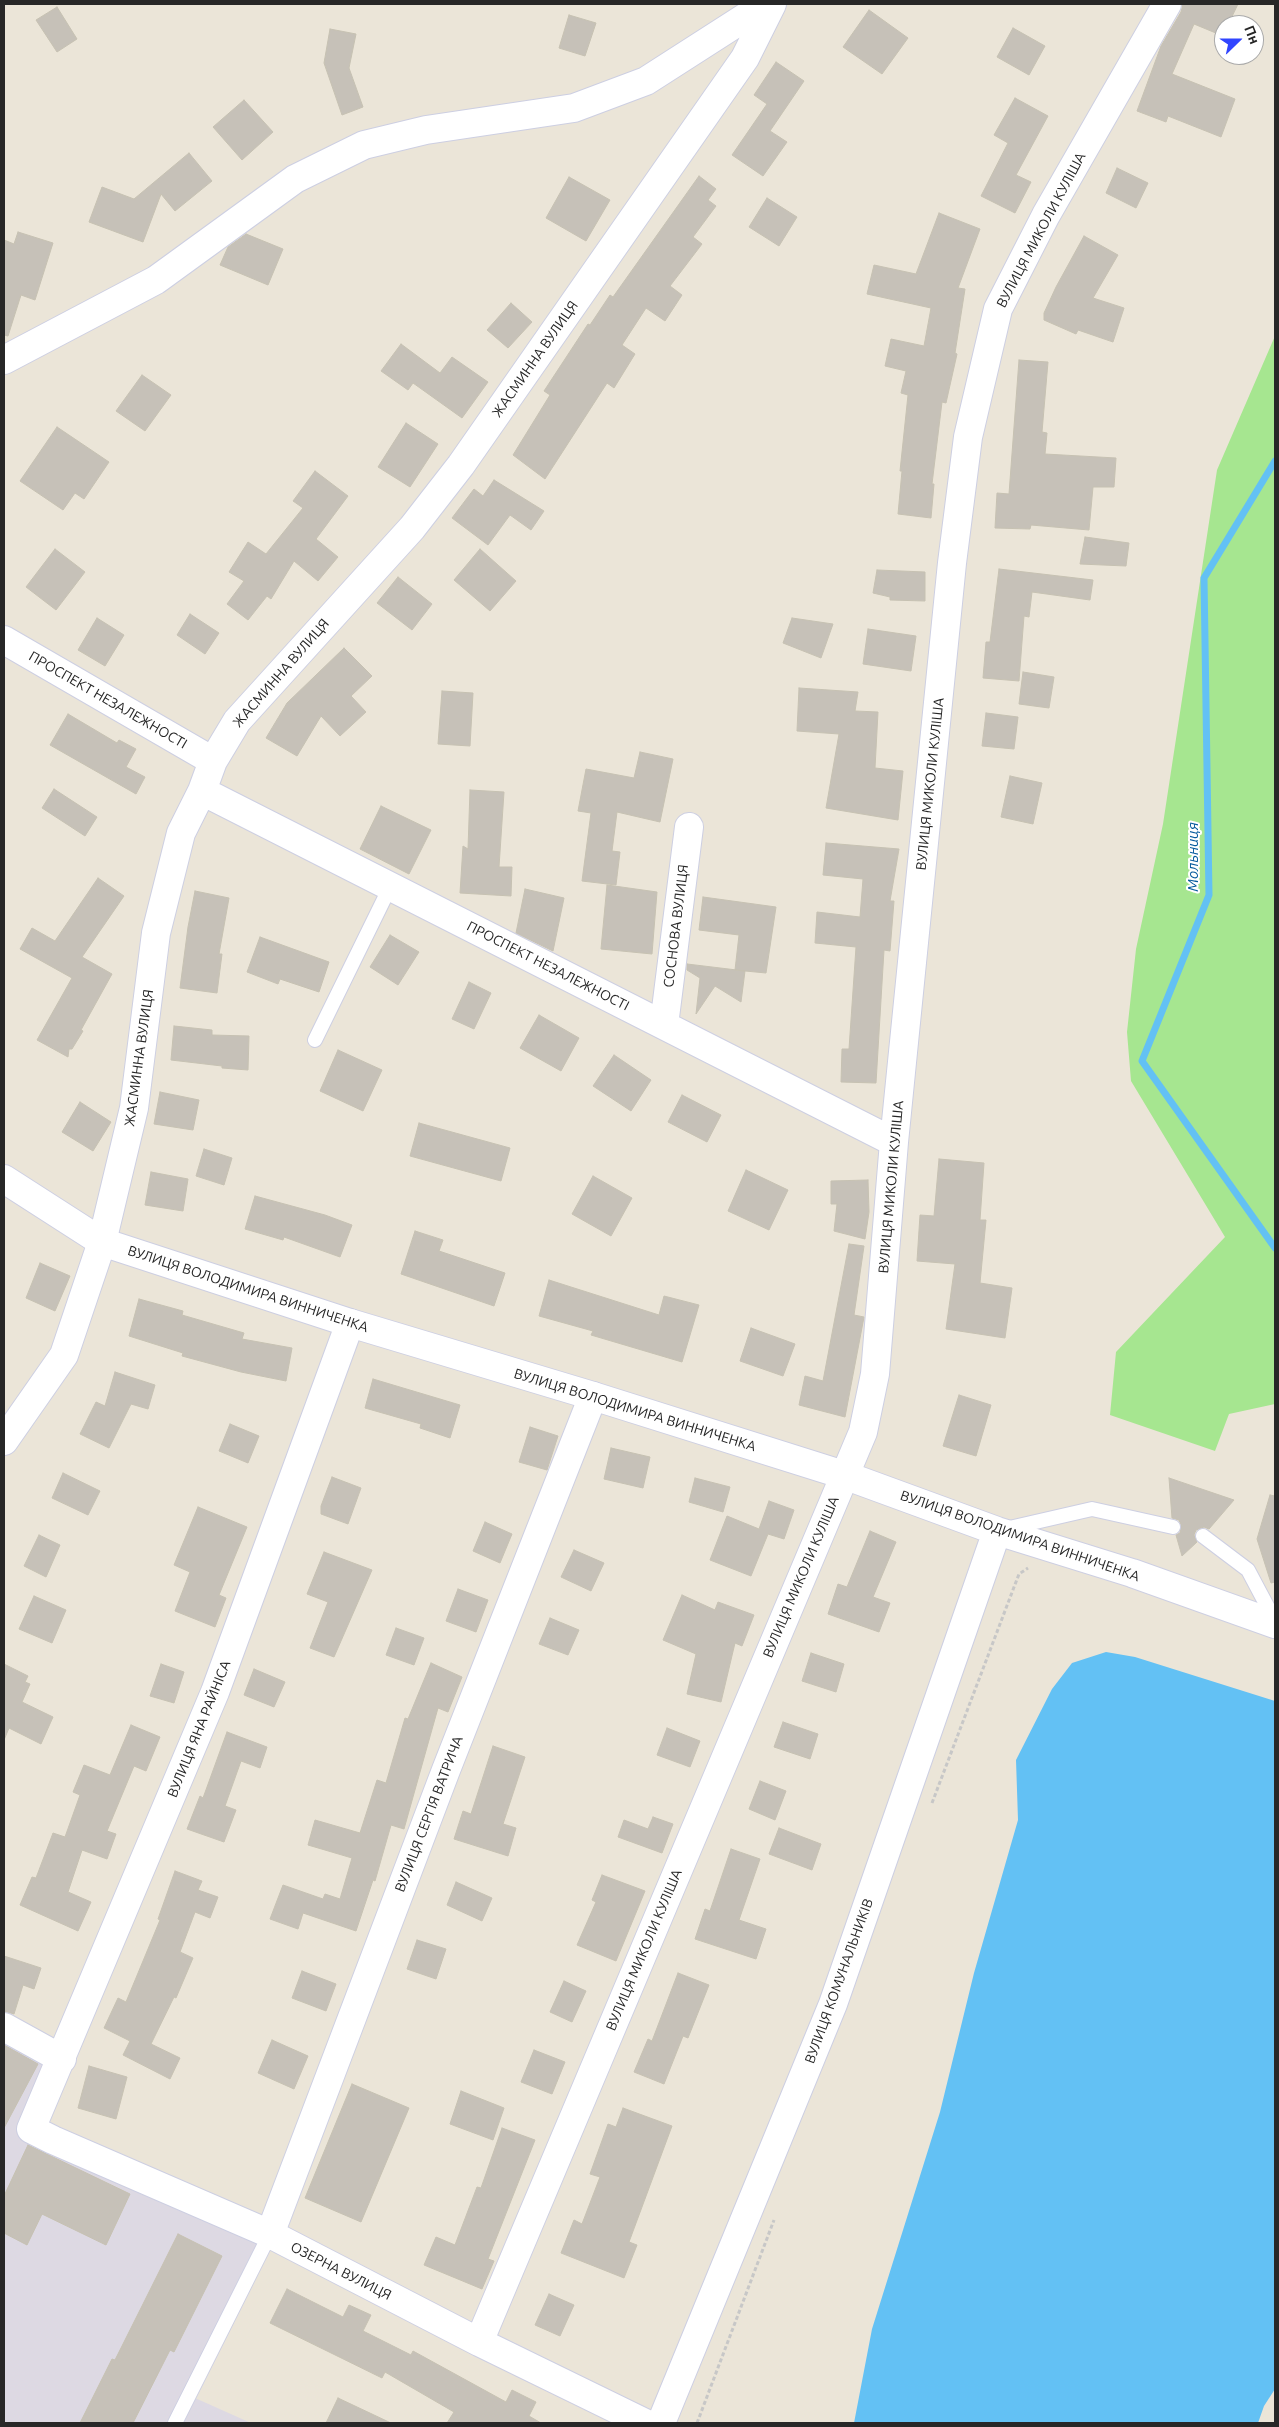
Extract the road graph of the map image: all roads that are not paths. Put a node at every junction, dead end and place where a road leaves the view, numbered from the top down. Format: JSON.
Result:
{"nodes":[{"id":1,"x":766,"y":4,"type":"edge"},
{"id":2,"x":772,"y":4,"type":"edge"},
{"id":3,"x":1167,"y":4,"type":"edge"},
{"id":4,"x":4,"y":360,"type":"edge"},
{"id":5,"x":4,"y":640,"type":"edge"},
{"id":6,"x":213,"y":761,"type":"junction"},
{"id":7,"x":202,"y":791,"type":"junction"},
{"id":8,"x":689,"y":827,"type":"dead end"},
{"id":9,"x":391,"y":885,"type":"junction"},
{"id":10,"x":664,"y":1024,"type":"junction"},
{"id":11,"x":315,"y":1040,"type":"dead end"},
{"id":12,"x":894,"y":1142,"type":"junction"},
{"id":13,"x":4,"y":1179,"type":"edge"},
{"id":14,"x":102,"y":1242,"type":"junction"},
{"id":15,"x":350,"y":1323,"type":"junction"},
{"id":16,"x":593,"y":1396,"type":"junction"},
{"id":17,"x":4,"y":1441,"type":"edge"},
{"id":18,"x":844,"y":1475,"type":"junction"},
{"id":19,"x":1173,"y":1527,"type":"dead end"},
{"id":20,"x":997,"y":1531,"type":"junction"},
{"id":21,"x":1203,"y":1536,"type":"dead end"},
{"id":22,"x":1275,"y":1623,"type":"edge"},
{"id":23,"x":4,"y":2028,"type":"edge"},
{"id":24,"x":62,"y":2059,"type":"junction"},
{"id":25,"x":31,"y":2128,"type":"joint"},
{"id":26,"x":270,"y":2234,"type":"junction"},
{"id":27,"x":479,"y":2342,"type":"junction"},
{"id":28,"x":174,"y":2423,"type":"edge"},
{"id":29,"x":646,"y":2423,"type":"edge"},
{"id":30,"x":661,"y":2423,"type":"edge"}],
"edges":[{"from":1,"to":4,"type":"street"},
{"from":2,"to":6,"type":"street","name":"ЖАСМИННА ВУЛИЦЯ"},
{"from":3,"to":12,"type":"street","name":"ВУЛИЦЯ МИКОЛИ КУЛІША"},
{"from":5,"to":6,"type":"street","name":"ПРОСПЕКТ НЕЗАЛЕЖНОСТІ"},
{"from":6,"to":7,"type":"street","name":"ЖАСМИННА ВУЛИЦЯ"},
{"from":7,"to":9,"type":"street","name":"ПРОСПЕКТ НЕЗАЛЕЖНОСТІ"},
{"from":7,"to":14,"type":"street","name":"ЖАСМИННА ВУЛИЦЯ"},
{"from":8,"to":10,"type":"street","name":"СОСНОВА ВУЛИЦЯ"},
{"from":9,"to":10,"type":"street","name":"ПРОСПЕКТ НЕЗАЛЕЖНОСТІ"},
{"from":9,"to":11,"type":"lane"},
{"from":10,"to":12,"type":"street","name":"ПРОСПЕКТ НЕЗАЛЕЖНОСТІ"},
{"from":12,"to":18,"type":"street","name":"ВУЛИЦЯ МИКОЛИ КУЛІША"},
{"from":13,"to":14,"type":"street","name":"ВУЛИЦЯ ВОЛОДИМИРА ВИННИЧЕНКА"},
{"from":14,"to":15,"type":"street","name":"ВУЛИЦЯ ВОЛОДИМИРА ВИННИЧЕНКА"},
{"from":14,"to":17,"type":"street","name":"ЖАСМИННА ВУЛИЦЯ"},
{"from":15,"to":16,"type":"street","name":"ВУЛИЦЯ ВОЛОДИМИРА ВИННИЧЕНКА"},
{"from":15,"to":24,"type":"street","name":"ВУЛИЦЯ ЯНА РАЙНІСА"},
{"from":16,"to":18,"type":"street","name":"ВУЛИЦЯ ВОЛОДИМИРА ВИННИЧЕНКА"},
{"from":16,"to":26,"type":"street","name":"ВУЛИЦЯ СЕРГІЯ ВАТРИЧА"},
{"from":18,"to":20,"type":"street","name":"ВУЛИЦЯ ВОЛОДИМИРА ВИННИЧЕНКА"},
{"from":18,"to":27,"type":"street","name":"ВУЛИЦЯ МИКОЛИ КУЛІША"},
{"from":19,"to":20,"type":"lane"},
{"from":20,"to":22,"type":"street","name":"ВУЛИЦЯ ВОЛОДИМИРА ВИННИЧЕНКА"},
{"from":20,"to":30,"type":"street","name":"ВУЛИЦЯ КОМУНАЛЬНИКІВ"},
{"from":21,"to":22,"type":"lane"},
{"from":23,"to":24,"type":"street"},
{"from":24,"to":25,"type":"street","name":"ВУЛИЦЯ ЯНА РАЙНІСА"},
{"from":25,"to":26,"type":"street","name":"ОЗЕРНА ВУЛИЦЯ"},
{"from":26,"to":27,"type":"street","name":"ОЗЕРНА ВУЛИЦЯ"},
{"from":26,"to":28,"type":"lane"},
{"from":27,"to":29,"type":"street","name":"ОЗЕРНА ВУЛИЦЯ"}]}
